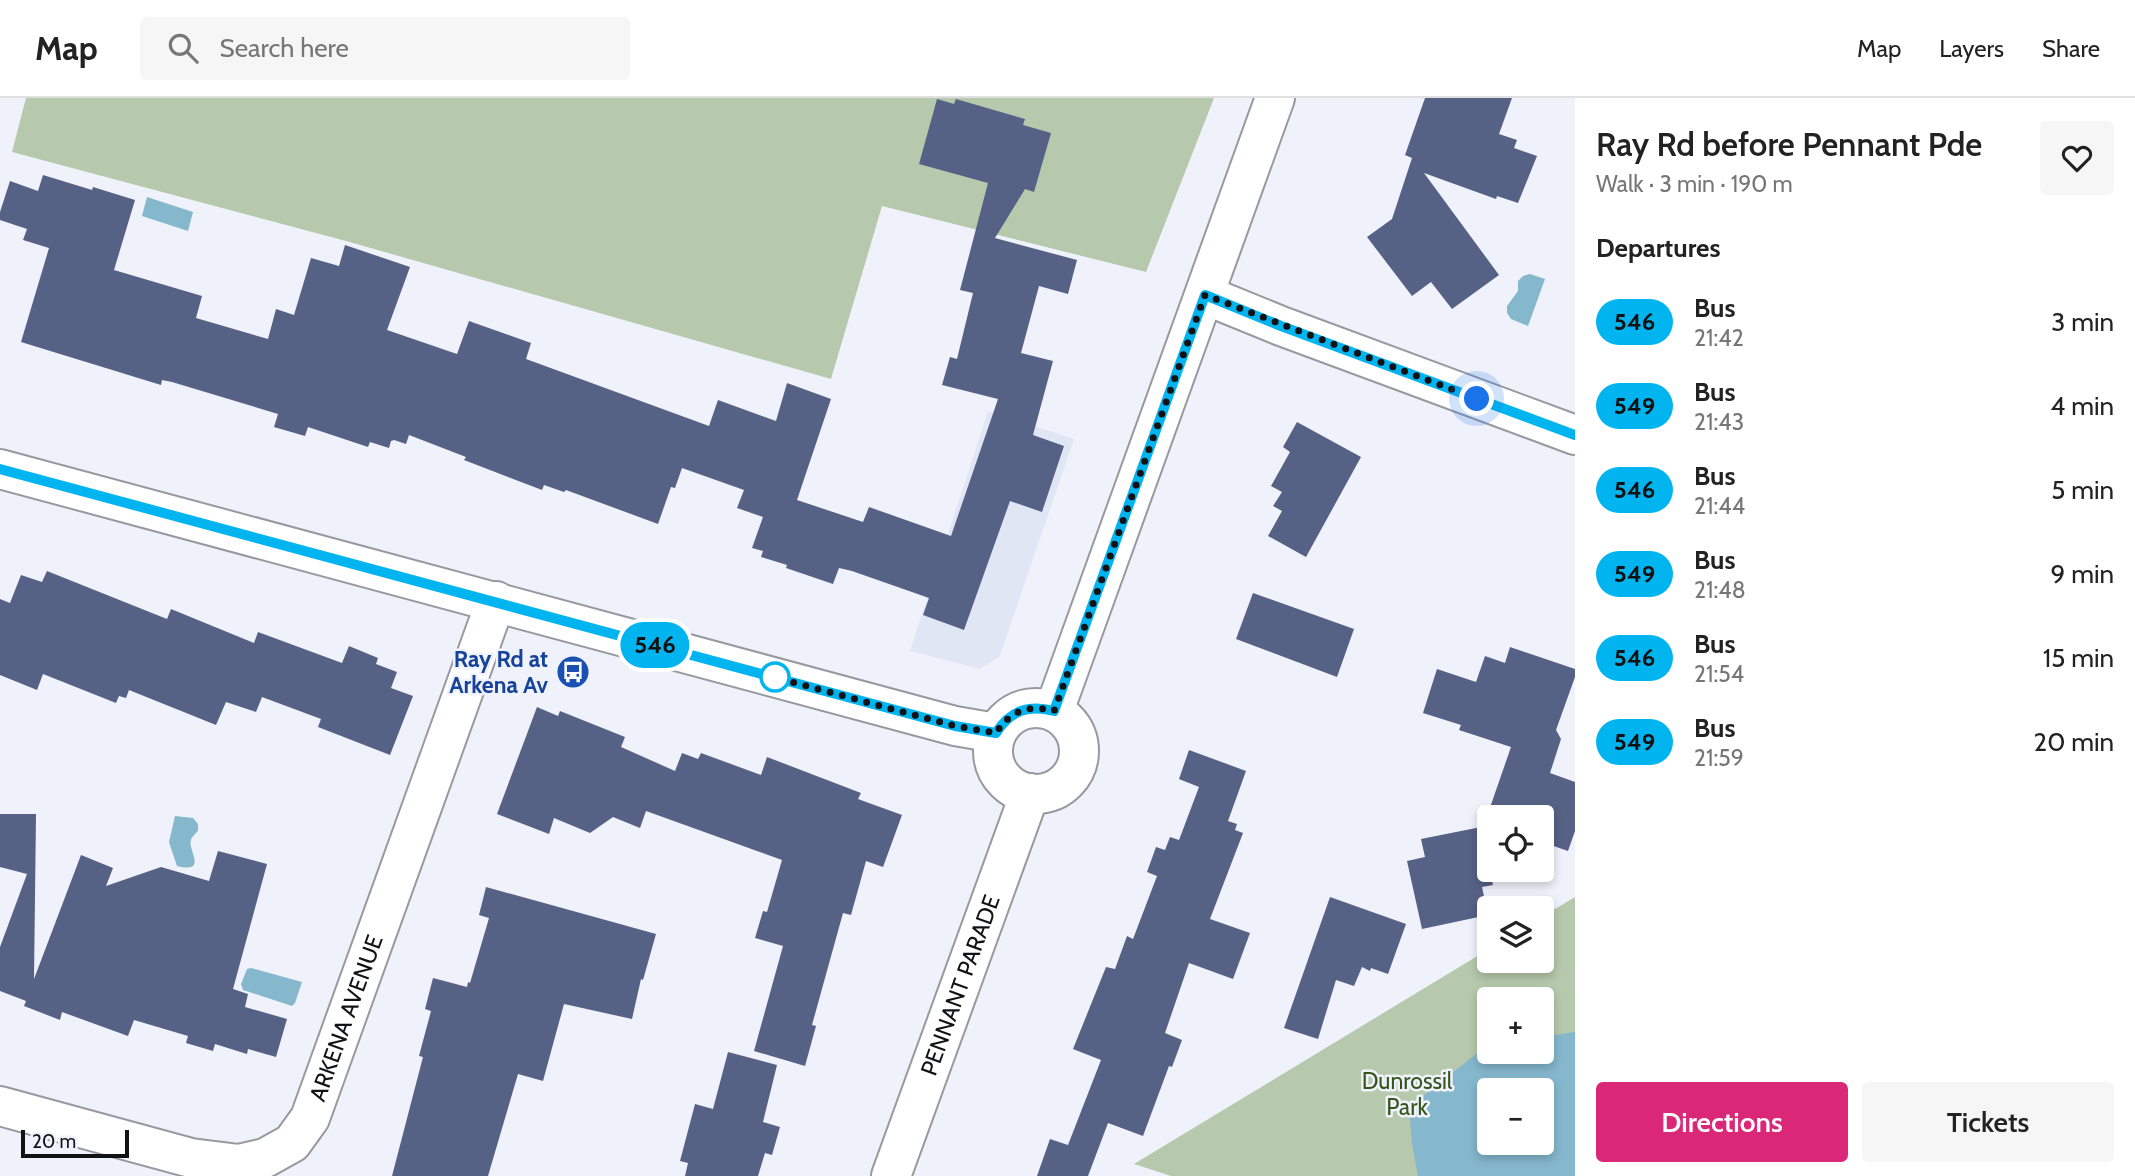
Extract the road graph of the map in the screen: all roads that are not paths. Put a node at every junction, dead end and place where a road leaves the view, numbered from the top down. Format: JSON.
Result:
{"nodes":[{"id":1,"x":1275,"y":98,"type":"edge"},
{"id":2,"x":1205,"y":295,"type":"junction"},
{"id":3,"x":1575,"y":435,"type":"edge"},
{"id":4,"x":0,"y":469,"type":"edge"},
{"id":5,"x":496,"y":601,"type":"junction"},
{"id":6,"x":1054,"y":711,"type":"junction"},
{"id":7,"x":996,"y":733,"type":"junction"},
{"id":8,"x":1030,"y":793,"type":"junction"},
{"id":9,"x":0,"y":1106,"type":"edge"},
{"id":10,"x":891,"y":1176,"type":"edge"}],
"edges":[{"from":1,"to":2,"type":"street"},
{"from":2,"to":3,"type":"street"},
{"from":2,"to":6,"type":"street"},
{"from":4,"to":5,"type":"street"},
{"from":5,"to":7,"type":"street"},
{"from":5,"to":9,"type":"street","name":"ARKENA AVENUE"},
{"from":6,"to":7,"type":"street"},
{"from":6,"to":8,"type":"street"},
{"from":7,"to":8,"type":"street"},
{"from":8,"to":10,"type":"street","name":"PENNANT PARADE"}]}
